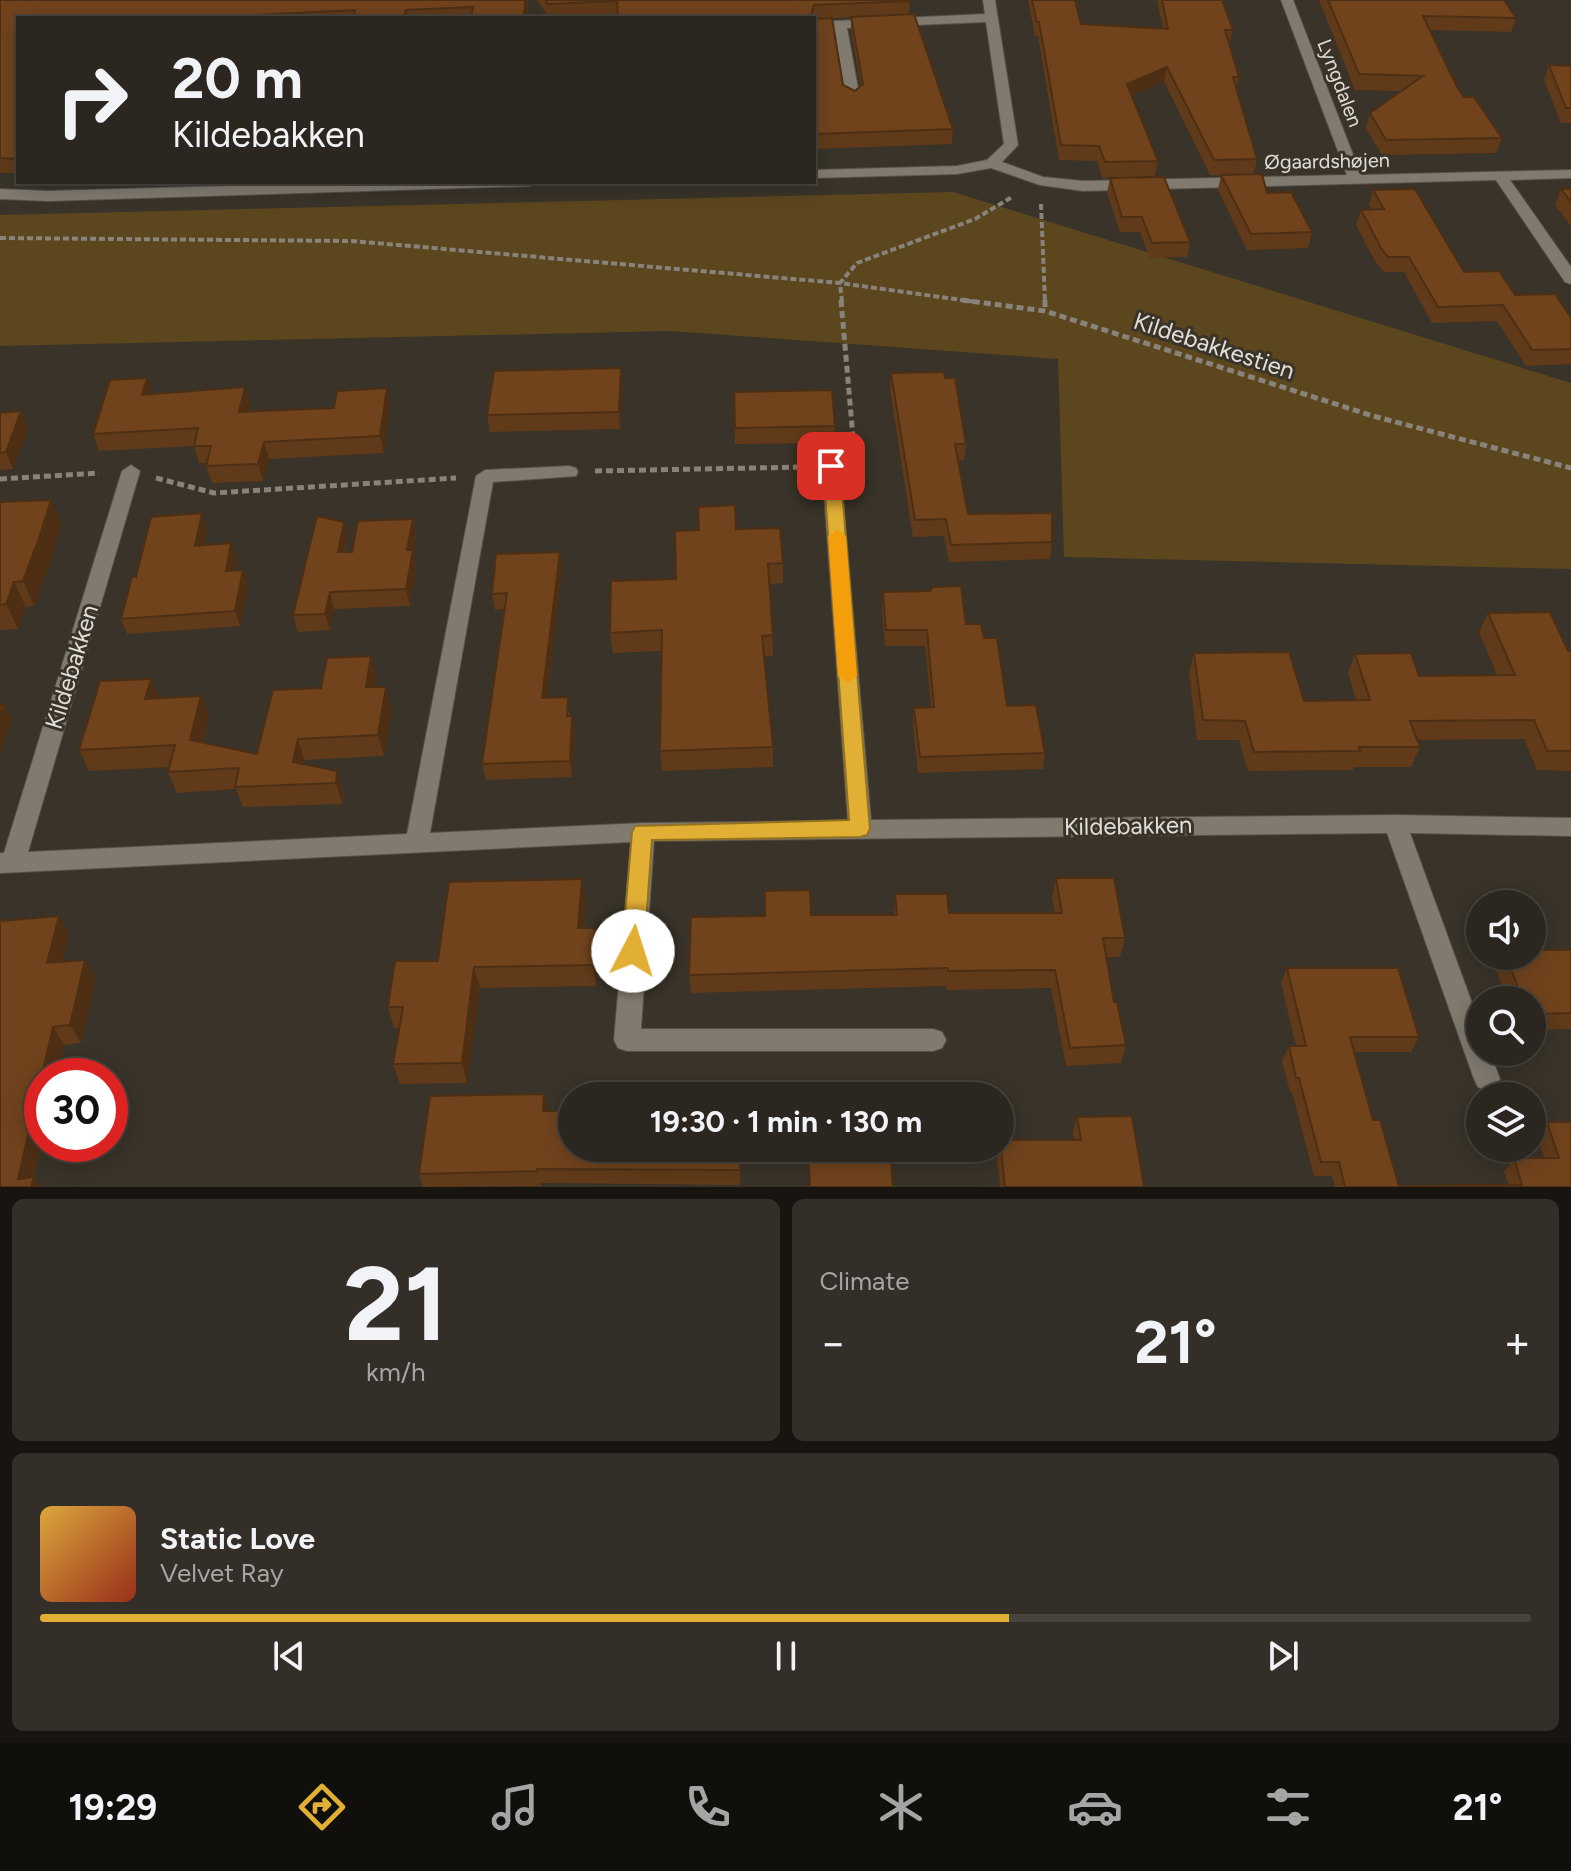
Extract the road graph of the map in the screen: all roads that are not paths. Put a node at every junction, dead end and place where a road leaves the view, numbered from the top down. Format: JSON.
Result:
{"nodes":[{"id":1,"x":989,"y":0,"type":"edge"},
{"id":2,"x":1287,"y":0,"type":"edge"},
{"id":3,"x":993,"y":18,"type":"junction"},
{"id":4,"x":840,"y":25,"type":"junction"},
{"id":5,"x":816,"y":26,"type":"edge"},
{"id":6,"x":853,"y":99,"type":"edge"},
{"id":7,"x":992,"y":163,"type":"junction"},
{"id":8,"x":816,"y":174,"type":"edge"},
{"id":9,"x":1571,"y":174,"type":"edge"},
{"id":10,"x":1500,"y":176,"type":"junction"},
{"id":11,"x":1356,"y":180,"type":"junction"},
{"id":12,"x":461,"y":184,"type":"edge"},
{"id":13,"x":0,"y":194,"type":"edge"},
{"id":14,"x":1571,"y":279,"type":"edge"},
{"id":15,"x":831,"y":466,"type":"road end"},
{"id":16,"x":131,"y":471,"type":"road end"},
{"id":17,"x":569,"y":472,"type":"road end"},
{"id":18,"x":1395,"y":824,"type":"junction"},
{"id":19,"x":1571,"y":827,"type":"edge"},
{"id":20,"x":860,"y":829,"type":"junction"},
{"id":21,"x":643,"y":832,"type":"junction"},
{"id":22,"x":417,"y":841,"type":"junction"},
{"id":23,"x":7,"y":863,"type":"edge"},
{"id":24,"x":933,"y":1040,"type":"dead end"},
{"id":25,"x":1487,"y":1079,"type":"dead end"}],
"edges":[{"from":1,"to":3,"type":"street"},
{"from":2,"to":11,"type":"street","name":"Lyngdalen"},
{"from":3,"to":4,"type":"street"},
{"from":3,"to":7,"type":"street"},
{"from":4,"to":5,"type":"street"},
{"from":4,"to":6,"type":"street"},
{"from":7,"to":8,"type":"street"},
{"from":7,"to":11,"type":"street","name":"Øgaardshøjen"},
{"from":9,"to":10,"type":"street","name":"Øgaardshøjen"},
{"from":10,"to":11,"type":"street","name":"Øgaardshøjen"},
{"from":10,"to":14,"type":"street"},
{"from":12,"to":13,"type":"street"},
{"from":15,"to":20,"type":"street"},
{"from":16,"to":23,"type":"street","name":"Kildebakken"},
{"from":17,"to":22,"type":"street"},
{"from":18,"to":19,"type":"street","name":"Kildebakken"},
{"from":18,"to":20,"type":"street","name":"Kildebakken"},
{"from":18,"to":25,"type":"street"},
{"from":20,"to":21,"type":"street","name":"Kildebakken"},
{"from":21,"to":22,"type":"street","name":"Kildebakken"},
{"from":21,"to":24,"type":"street"},
{"from":22,"to":23,"type":"street","name":"Kildebakken"}]}
